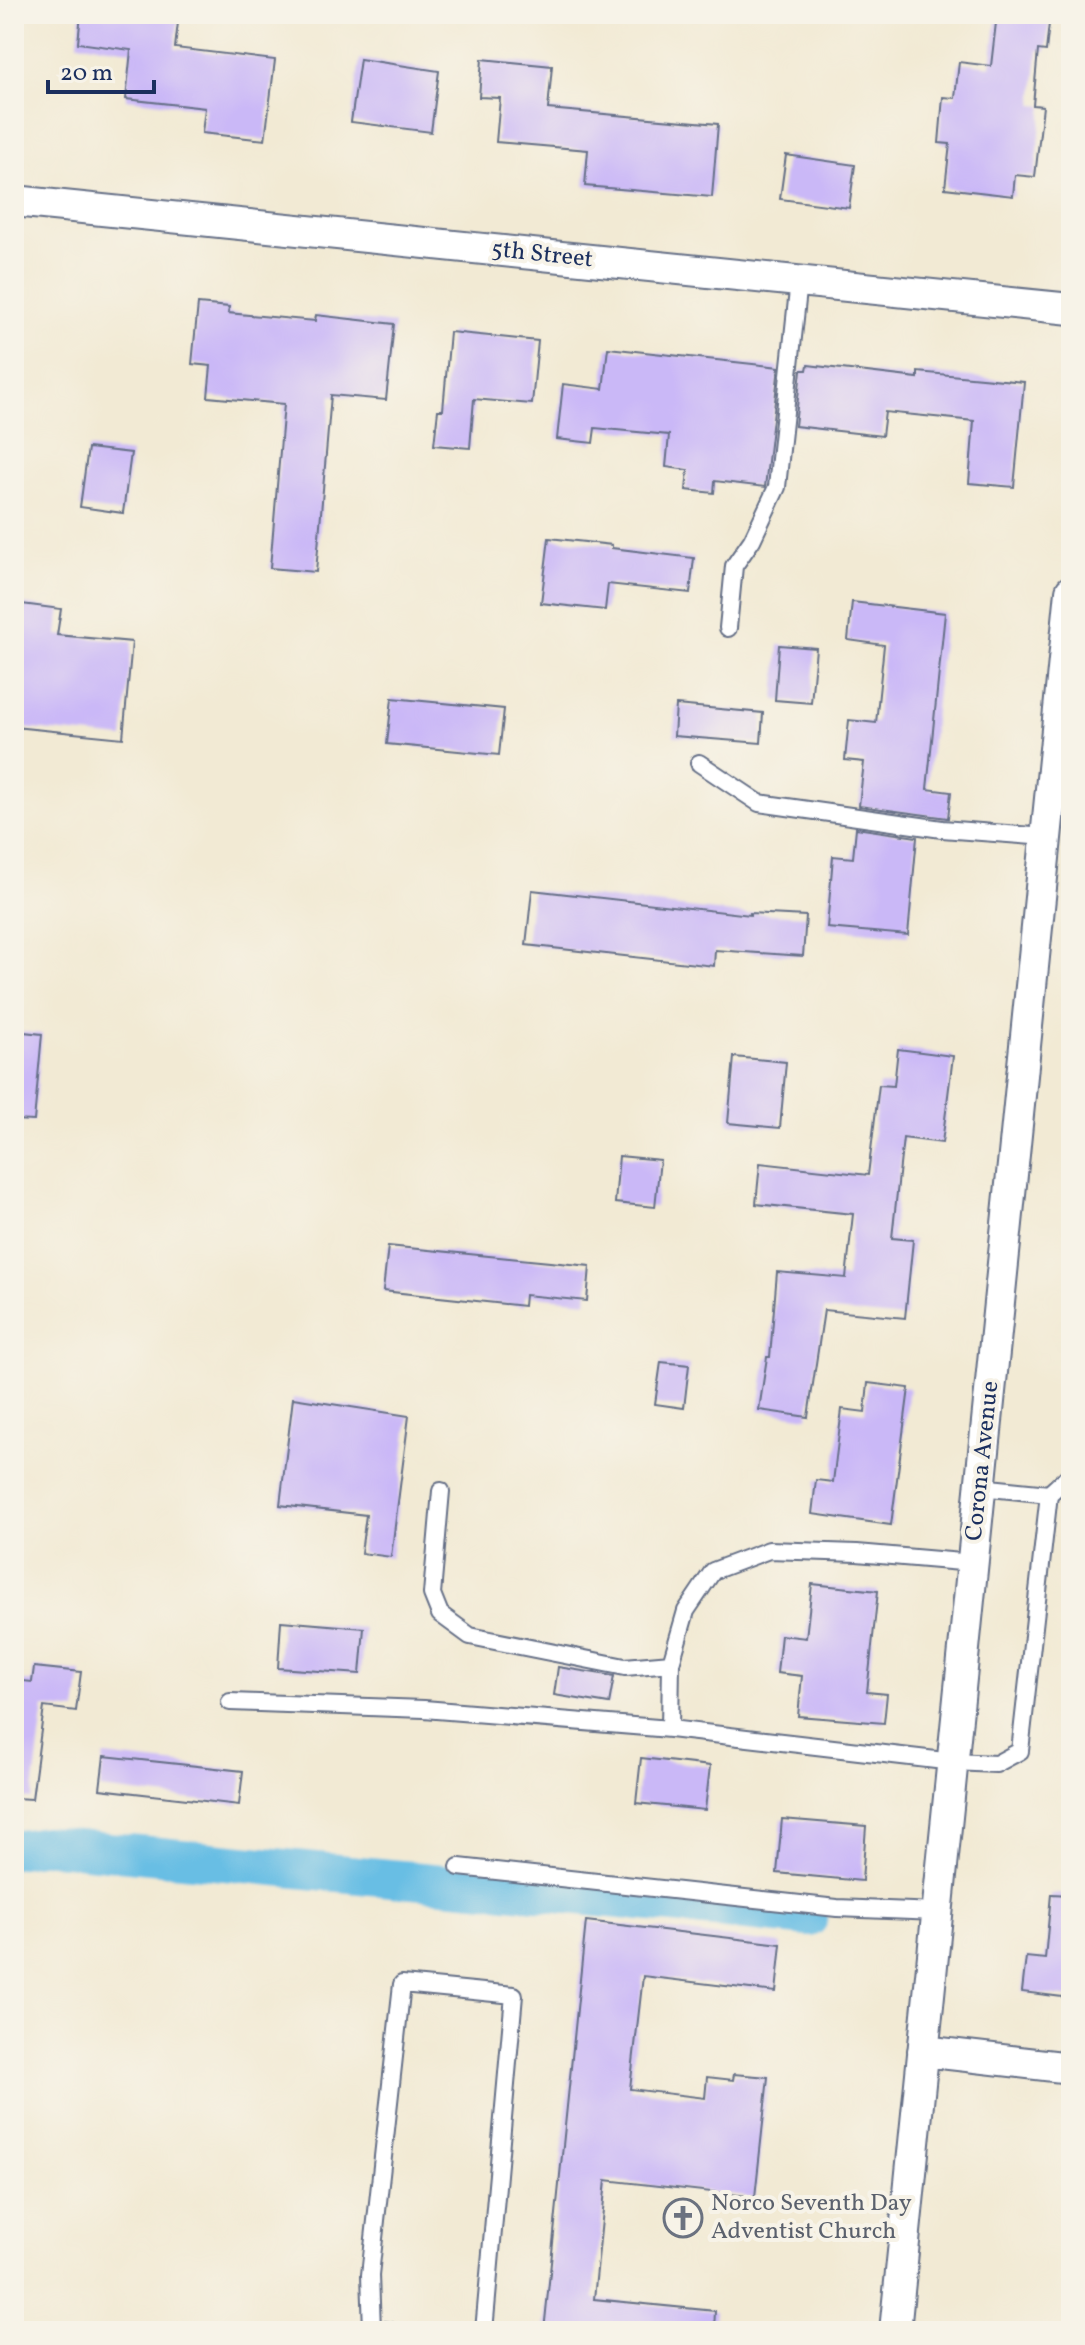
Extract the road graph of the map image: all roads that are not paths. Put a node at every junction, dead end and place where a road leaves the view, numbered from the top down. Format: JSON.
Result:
{"nodes":[{"id":1,"x":14,"y":201,"type":"edge"},
{"id":2,"x":799,"y":281,"type":"junction"},
{"id":3,"x":1071,"y":309,"type":"edge"},
{"id":4,"x":1071,"y":591,"type":"edge"},
{"id":5,"x":728,"y":628,"type":"dead end"},
{"id":6,"x":699,"y":763,"type":"dead end"},
{"id":7,"x":1046,"y":837,"type":"junction"},
{"id":8,"x":1071,"y":1474,"type":"edge"},
{"id":9,"x":980,"y":1487,"type":"junction"},
{"id":10,"x":441,"y":1491,"type":"dead end"},
{"id":11,"x":1049,"y":1494,"type":"junction"},
{"id":12,"x":973,"y":1563,"type":"junction"},
{"id":13,"x":671,"y":1663,"type":"junction"},
{"id":14,"x":230,"y":1702,"type":"dead end"},
{"id":15,"x":670,"y":1729,"type":"junction"},
{"id":16,"x":953,"y":1762,"type":"junction"},
{"id":17,"x":459,"y":1867,"type":"dead end"},
{"id":18,"x":937,"y":1912,"type":"junction"},
{"id":19,"x":923,"y":2051,"type":"junction"},
{"id":20,"x":1071,"y":2068,"type":"edge"},
{"id":21,"x":390,"y":2331,"type":"edge"},
{"id":22,"x":484,"y":2331,"type":"edge"},
{"id":23,"x":895,"y":2331,"type":"edge"}],
"edges":[{"from":1,"to":2,"type":"street","name":"5th Street"},
{"from":2,"to":3,"type":"street","name":"5th Street"},
{"from":2,"to":5,"type":"lane"},
{"from":4,"to":7,"type":"street","name":"Corona Avenue"},
{"from":6,"to":7,"type":"lane"},
{"from":7,"to":9,"type":"street","name":"Corona Avenue"},
{"from":8,"to":11,"type":"lane"},
{"from":9,"to":11,"type":"lane"},
{"from":9,"to":12,"type":"street","name":"Corona Avenue"},
{"from":10,"to":13,"type":"lane"},
{"from":11,"to":16,"type":"lane"},
{"from":12,"to":13,"type":"lane"},
{"from":12,"to":16,"type":"street","name":"Corona Avenue"},
{"from":13,"to":15,"type":"lane"},
{"from":14,"to":15,"type":"lane"},
{"from":15,"to":16,"type":"lane"},
{"from":16,"to":18,"type":"street","name":"Corona Avenue"},
{"from":17,"to":18,"type":"lane"},
{"from":18,"to":19,"type":"street","name":"Corona Avenue"},
{"from":19,"to":20,"type":"street"},
{"from":19,"to":23,"type":"street","name":"Corona Avenue"},
{"from":21,"to":22,"type":"lane"}]}
